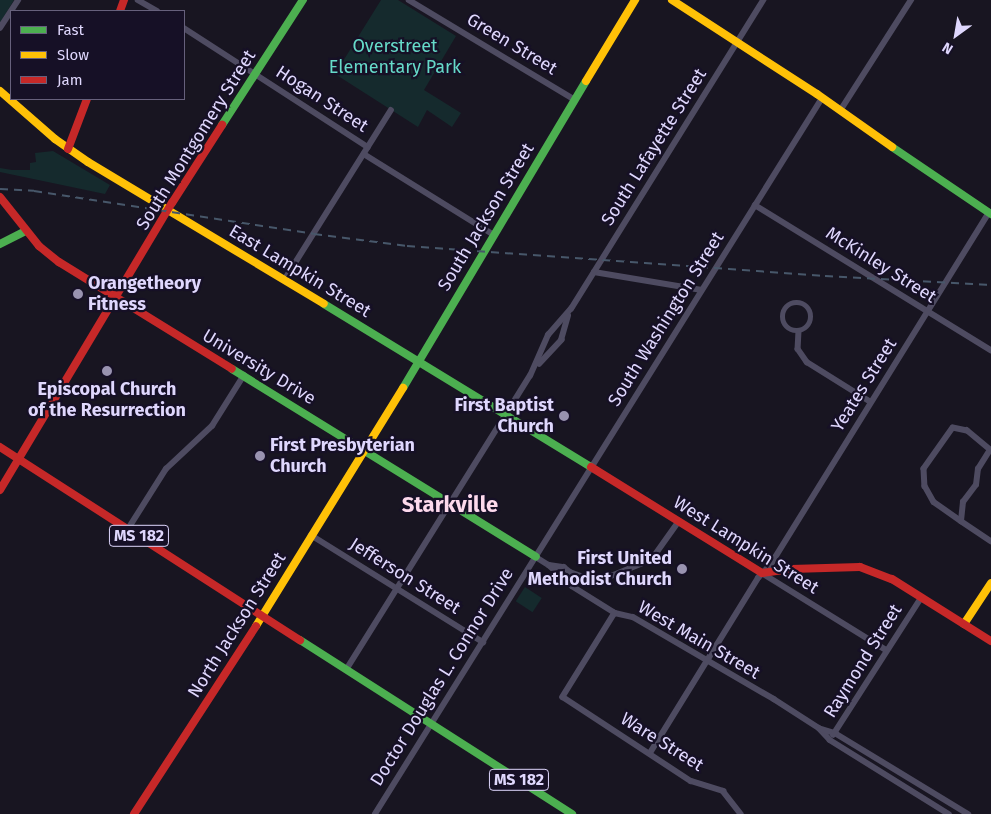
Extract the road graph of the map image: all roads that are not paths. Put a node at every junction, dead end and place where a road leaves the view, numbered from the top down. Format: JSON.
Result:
{"nodes":[{"id":1,"x":138,"y":0,"type":"edge"},
{"id":2,"x":303,"y":0,"type":"edge"},
{"id":3,"x":409,"y":0,"type":"edge"},
{"id":4,"x":635,"y":0,"type":"edge"},
{"id":5,"x":672,"y":0,"type":"edge"},
{"id":6,"x":763,"y":0,"type":"edge"},
{"id":7,"x":911,"y":0,"type":"edge"},
{"id":8,"x":155,"y":10,"type":"edge"},
{"id":9,"x":10,"y":12,"type":"edge"},
{"id":10,"x":0,"y":28,"type":"edge"},
{"id":11,"x":185,"y":29,"type":"edge"},
{"id":12,"x":736,"y":43,"type":"junction"},
{"id":13,"x":255,"y":74,"type":"junction"},
{"id":14,"x":0,"y":91,"type":"edge"},
{"id":15,"x":822,"y":98,"type":"junction"},
{"id":16,"x":574,"y":99,"type":"junction"},
{"id":17,"x":10,"y":100,"type":"edge"},
{"id":18,"x":11,"y":100,"type":"edge"},
{"id":19,"x":87,"y":100,"type":"edge"},
{"id":20,"x":391,"y":110,"type":"dead end"},
{"id":21,"x":840,"y":111,"type":"junction"},
{"id":22,"x":368,"y":147,"type":"junction"},
{"id":23,"x":68,"y":149,"type":"junction"},
{"id":24,"x":364,"y":154,"type":"junction"},
{"id":25,"x":0,"y":197,"type":"edge"},
{"id":26,"x":755,"y":205,"type":"junction"},
{"id":27,"x":168,"y":210,"type":"junction"},
{"id":28,"x":990,"y":213,"type":"edge"},
{"id":29,"x":26,"y":231,"type":"junction"},
{"id":30,"x":494,"y":235,"type":"junction"},
{"id":31,"x":0,"y":244,"type":"edge"},
{"id":32,"x":594,"y":272,"type":"junction"},
{"id":33,"x":285,"y":279,"type":"junction"},
{"id":34,"x":702,"y":290,"type":"junction"},
{"id":35,"x":116,"y":297,"type":"junction"},
{"id":36,"x":928,"y":312,"type":"junction"},
{"id":37,"x":561,"y":327,"type":"junction"},
{"id":38,"x":799,"y":331,"type":"junction"},
{"id":39,"x":543,"y":347,"type":"junction"},
{"id":40,"x":991,"y":350,"type":"edge"},
{"id":41,"x":551,"y":352,"type":"junction"},
{"id":42,"x":419,"y":361,"type":"junction"},
{"id":43,"x":244,"y":376,"type":"junction"},
{"id":44,"x":530,"y":376,"type":"junction"},
{"id":45,"x":872,"y":402,"type":"junction"},
{"id":46,"x":507,"y":412,"type":"junction"},
{"id":47,"x":0,"y":447,"type":"edge"},
{"id":48,"x":365,"y":450,"type":"junction"},
{"id":49,"x":19,"y":459,"type":"junction"},
{"id":50,"x":590,"y":467,"type":"junction"},
{"id":51,"x":0,"y":490,"type":"edge"},
{"id":52,"x":450,"y":504,"type":"junction"},
{"id":53,"x":679,"y":521,"type":"junction"},
{"id":54,"x":961,"y":521,"type":"junction"},
{"id":55,"x":128,"y":529,"type":"junction"},
{"id":56,"x":311,"y":535,"type":"junction"},
{"id":57,"x":991,"y":541,"type":"edge"},
{"id":58,"x":536,"y":557,"type":"junction"},
{"id":59,"x":549,"y":565,"type":"junction"},
{"id":60,"x":570,"y":572,"type":"junction"},
{"id":61,"x":762,"y":573,"type":"junction"},
{"id":62,"x":565,"y":579,"type":"junction"},
{"id":63,"x":991,"y":583,"type":"edge"},
{"id":64,"x":397,"y":588,"type":"junction"},
{"id":65,"x":921,"y":598,"type":"junction"},
{"id":66,"x":615,"y":613,"type":"junction"},
{"id":67,"x":262,"y":616,"type":"junction"},
{"id":68,"x":964,"y":624,"type":"junction"},
{"id":69,"x":483,"y":642,"type":"junction"},
{"id":70,"x":991,"y":642,"type":"edge"},
{"id":71,"x":886,"y":650,"type":"junction"},
{"id":72,"x":708,"y":661,"type":"junction"},
{"id":73,"x":346,"y":670,"type":"junction"},
{"id":74,"x":432,"y":724,"type":"junction"},
{"id":75,"x":819,"y":728,"type":"junction"},
{"id":76,"x":835,"y":732,"type":"junction"},
{"id":77,"x":830,"y":740,"type":"junction"},
{"id":78,"x":650,"y":753,"type":"junction"},
{"id":79,"x":134,"y":814,"type":"edge"},
{"id":80,"x":375,"y":814,"type":"edge"},
{"id":81,"x":572,"y":814,"type":"edge"},
{"id":82,"x":741,"y":814,"type":"edge"},
{"id":83,"x":949,"y":814,"type":"edge"},
{"id":84,"x":968,"y":814,"type":"edge"}],
"edges":[{"from":1,"to":8,"type":"street"},
{"from":2,"to":13,"type":"street","name":"South Montgomery Street"},
{"from":3,"to":16,"type":"street","name":"Green Street"},
{"from":4,"to":16,"type":"street","name":"South Jackson Street"},
{"from":5,"to":12,"type":"street"},
{"from":6,"to":12,"type":"street","name":"South Lafayette Street"},
{"from":7,"to":21,"type":"street"},
{"from":9,"to":10,"type":"street"},
{"from":11,"to":13,"type":"street","name":"Hogan Street"},
{"from":12,"to":15,"type":"street"},
{"from":12,"to":32,"type":"street","name":"South Lafayette Street"},
{"from":13,"to":22,"type":"street","name":"Hogan Street"},
{"from":13,"to":27,"type":"street","name":"South Montgomery Street"},
{"from":14,"to":17,"type":"street","name":"East Lampkin Street"},
{"from":15,"to":21,"type":"street"},
{"from":15,"to":26,"type":"street","name":"South Washington Street"},
{"from":16,"to":30,"type":"street","name":"South Jackson Street"},
{"from":18,"to":23,"type":"street","name":"East Lampkin Street"},
{"from":19,"to":23,"type":"street"},
{"from":20,"to":22,"type":"street"},
{"from":21,"to":28,"type":"street"},
{"from":22,"to":24,"type":"street"},
{"from":23,"to":27,"type":"street","name":"East Lampkin Street"},
{"from":24,"to":30,"type":"street","name":"Hogan Street"},
{"from":24,"to":33,"type":"street"},
{"from":25,"to":29,"type":"street","name":"University Drive"},
{"from":26,"to":34,"type":"street","name":"South Washington Street"},
{"from":26,"to":36,"type":"street","name":"McKinley Street"},
{"from":27,"to":33,"type":"street","name":"East Lampkin Street"},
{"from":27,"to":35,"type":"street","name":"South Montgomery Street"},
{"from":28,"to":36,"type":"street","name":"Yeates Street"},
{"from":29,"to":31,"type":"street"},
{"from":29,"to":35,"type":"street","name":"University Drive"},
{"from":30,"to":42,"type":"street","name":"South Jackson Street"},
{"from":32,"to":34,"type":"street"},
{"from":32,"to":37,"type":"street","name":"South Lafayette Street"},
{"from":33,"to":42,"type":"street","name":"East Lampkin Street"},
{"from":34,"to":50,"type":"street","name":"South Washington Street"},
{"from":35,"to":43,"type":"street","name":"University Drive"},
{"from":35,"to":49,"type":"street","name":"South Montgomery Street"},
{"from":36,"to":40,"type":"street","name":"McKinley Street"},
{"from":36,"to":45,"type":"street","name":"Yeates Street"},
{"from":37,"to":39,"type":"street","name":"South Lafayette Street"},
{"from":37,"to":41,"type":"street","name":"South Lafayette Street"},
{"from":38,"to":38,"type":"street"},
{"from":38,"to":45,"type":"street"},
{"from":39,"to":41,"type":"street"},
{"from":39,"to":44,"type":"street","name":"South Lafayette Street"},
{"from":41,"to":44,"type":"street","name":"South Lafayette Street"},
{"from":42,"to":46,"type":"street","name":"East Lampkin Street"},
{"from":42,"to":48,"type":"street","name":"South Jackson Street"},
{"from":43,"to":48,"type":"street","name":"University Drive"},
{"from":43,"to":55,"type":"street"},
{"from":44,"to":46,"type":"street","name":"South Lafayette Street"},
{"from":45,"to":61,"type":"street","name":"Yeates Street"},
{"from":46,"to":50,"type":"street","name":"East Lampkin Street"},
{"from":46,"to":52,"type":"street","name":"South Lafayette Street"},
{"from":47,"to":49,"type":"street","number":"MS 182"},
{"from":48,"to":52,"type":"street","name":"University Drive"},
{"from":48,"to":56,"type":"street","name":"North Jackson Street"},
{"from":49,"to":51,"type":"street","name":"South Montgomery Street"},
{"from":49,"to":55,"type":"street","number":"MS 182"},
{"from":50,"to":53,"type":"street","name":"West Lampkin Street"},
{"from":50,"to":58,"type":"street","name":"South Washington Street"},
{"from":52,"to":58,"type":"street","name":"University Drive"},
{"from":52,"to":64,"type":"street","name":"South Lafayette Street"},
{"from":53,"to":60,"type":"street"},
{"from":53,"to":61,"type":"street","name":"West Lampkin Street"},
{"from":54,"to":54,"type":"street"},
{"from":54,"to":57,"type":"street"},
{"from":55,"to":67,"type":"street","number":"MS 182"},
{"from":56,"to":64,"type":"street","name":"Jefferson Street"},
{"from":56,"to":67,"type":"street","name":"North Jackson Street"},
{"from":58,"to":59,"type":"street","name":"West Main Street"},
{"from":58,"to":69,"type":"street","name":"Doctor Douglas L. Connor Drive"},
{"from":59,"to":60,"type":"street"},
{"from":59,"to":62,"type":"street","name":"West Main Street"},
{"from":60,"to":62,"type":"street"},
{"from":61,"to":65,"type":"street"},
{"from":61,"to":71,"type":"street","name":"West Lampkin Street"},
{"from":61,"to":72,"type":"street","name":"Yeates Street"},
{"from":62,"to":66,"type":"street","name":"West Main Street"},
{"from":63,"to":68,"type":"street"},
{"from":64,"to":69,"type":"street","name":"Jefferson Street"},
{"from":64,"to":73,"type":"street","name":"South Lafayette Street"},
{"from":65,"to":68,"type":"street"},
{"from":65,"to":71,"type":"street","name":"Raymond Street"},
{"from":66,"to":72,"type":"street","name":"West Main Street"},
{"from":66,"to":78,"type":"street","name":"Ware Street"},
{"from":67,"to":73,"type":"street","number":"MS 182"},
{"from":67,"to":79,"type":"street","name":"North Jackson Street"},
{"from":68,"to":70,"type":"street"},
{"from":69,"to":74,"type":"street","name":"Doctor Douglas L. Connor Drive"},
{"from":71,"to":76,"type":"street","name":"Raymond Street"},
{"from":72,"to":75,"type":"street","name":"West Main Street"},
{"from":72,"to":78,"type":"street","name":"Yeates Street"},
{"from":73,"to":74,"type":"street","number":"MS 182"},
{"from":74,"to":80,"type":"street","name":"Doctor Douglas L. Connor Drive"},
{"from":74,"to":81,"type":"street","number":"MS 182"},
{"from":75,"to":76,"type":"street","name":"West Main Street"},
{"from":75,"to":77,"type":"street","name":"West Main Street"},
{"from":76,"to":77,"type":"street","name":"Raymond Street"},
{"from":76,"to":84,"type":"street","name":"West Main Street"},
{"from":77,"to":83,"type":"street","name":"West Main Street"},
{"from":78,"to":82,"type":"street","name":"Ware Street"}]}
